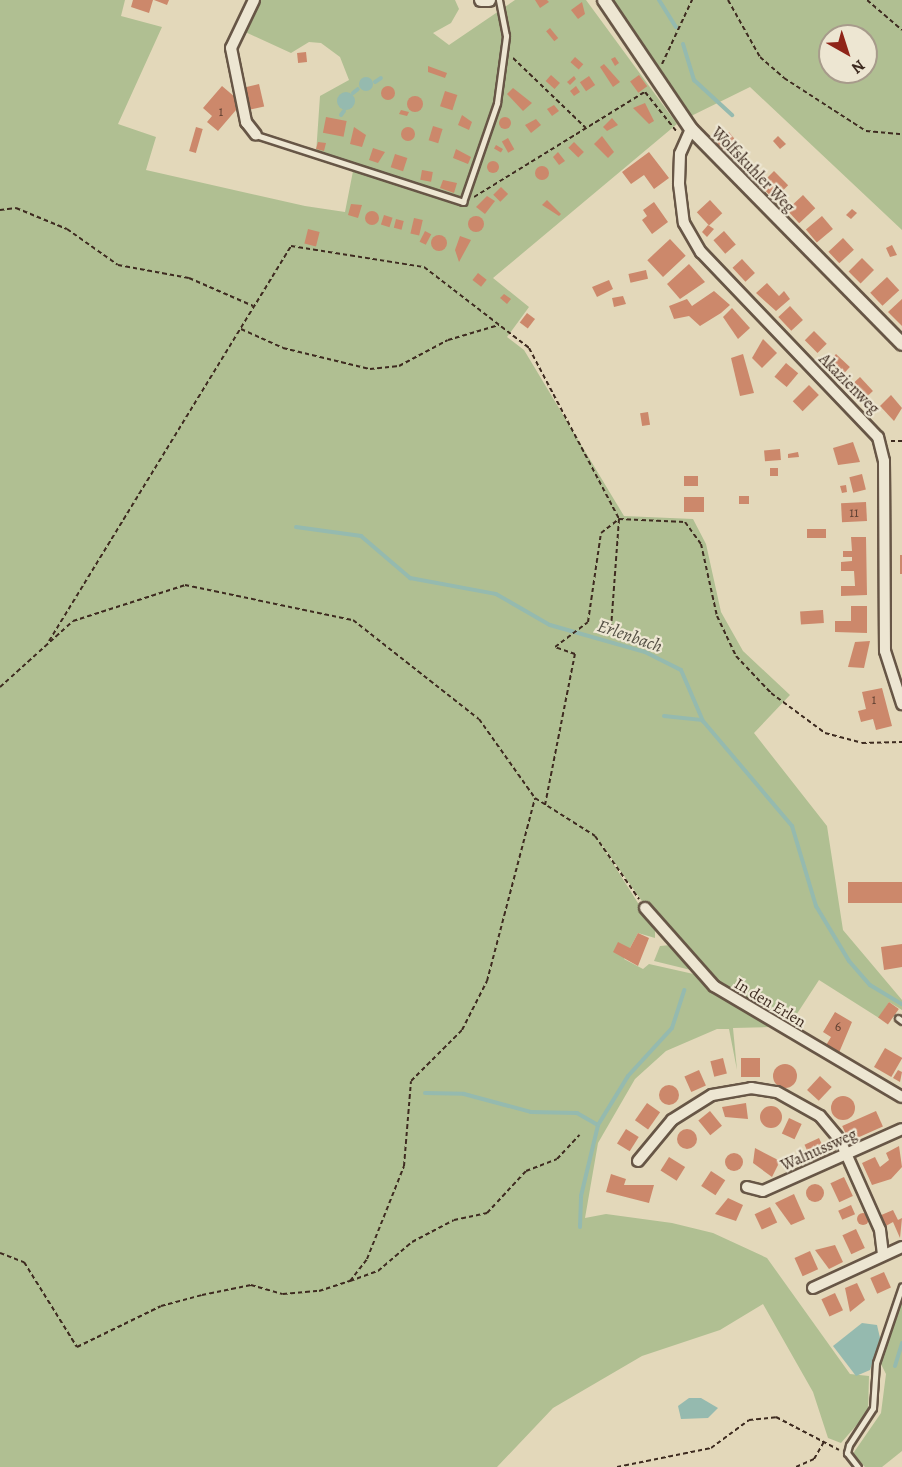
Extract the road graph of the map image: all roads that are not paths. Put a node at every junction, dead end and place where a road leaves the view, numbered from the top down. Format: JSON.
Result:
{"nodes":[{"id":1,"x":254,"y":0,"type":"edge"},
{"id":2,"x":481,"y":0,"type":"edge"},
{"id":3,"x":489,"y":0,"type":"edge"},
{"id":4,"x":499,"y":0,"type":"edge"},
{"id":5,"x":604,"y":0,"type":"edge"},
{"id":6,"x":691,"y":129,"type":"junction"},
{"id":7,"x":256,"y":135,"type":"joint"},
{"id":8,"x":902,"y":344,"type":"edge"},
{"id":9,"x":902,"y":704,"type":"edge"},
{"id":10,"x":645,"y":908,"type":"road end"},
{"id":11,"x":902,"y":1097,"type":"edge"},
{"id":12,"x":902,"y":1129,"type":"edge"},
{"id":13,"x":846,"y":1154,"type":"junction"},
{"id":14,"x":638,"y":1161,"type":"dead end"},
{"id":15,"x":747,"y":1187,"type":"dead end"},
{"id":16,"x":902,"y":1247,"type":"edge"},
{"id":17,"x":883,"y":1255,"type":"junction"},
{"id":18,"x":902,"y":1286,"type":"edge"},
{"id":19,"x":813,"y":1288,"type":"dead end"},
{"id":20,"x":858,"y":1467,"type":"edge"}],
"edges":[{"from":1,"to":7,"type":"street"},
{"from":2,"to":3,"type":"street"},
{"from":4,"to":7,"type":"lane"},
{"from":5,"to":6,"type":"street","name":"Wolfskuhler Weg"},
{"from":6,"to":8,"type":"street","name":"Wolfskuhler Weg"},
{"from":6,"to":9,"type":"street","name":"Akazienweg"},
{"from":10,"to":11,"type":"street","name":"In den Erlen"},
{"from":12,"to":13,"type":"street","name":"Walnussweg"},
{"from":13,"to":14,"type":"street"},
{"from":13,"to":15,"type":"street","name":"Walnussweg"},
{"from":13,"to":17,"type":"street"},
{"from":16,"to":17,"type":"street"},
{"from":17,"to":19,"type":"street"},
{"from":18,"to":20,"type":"lane"}]}
